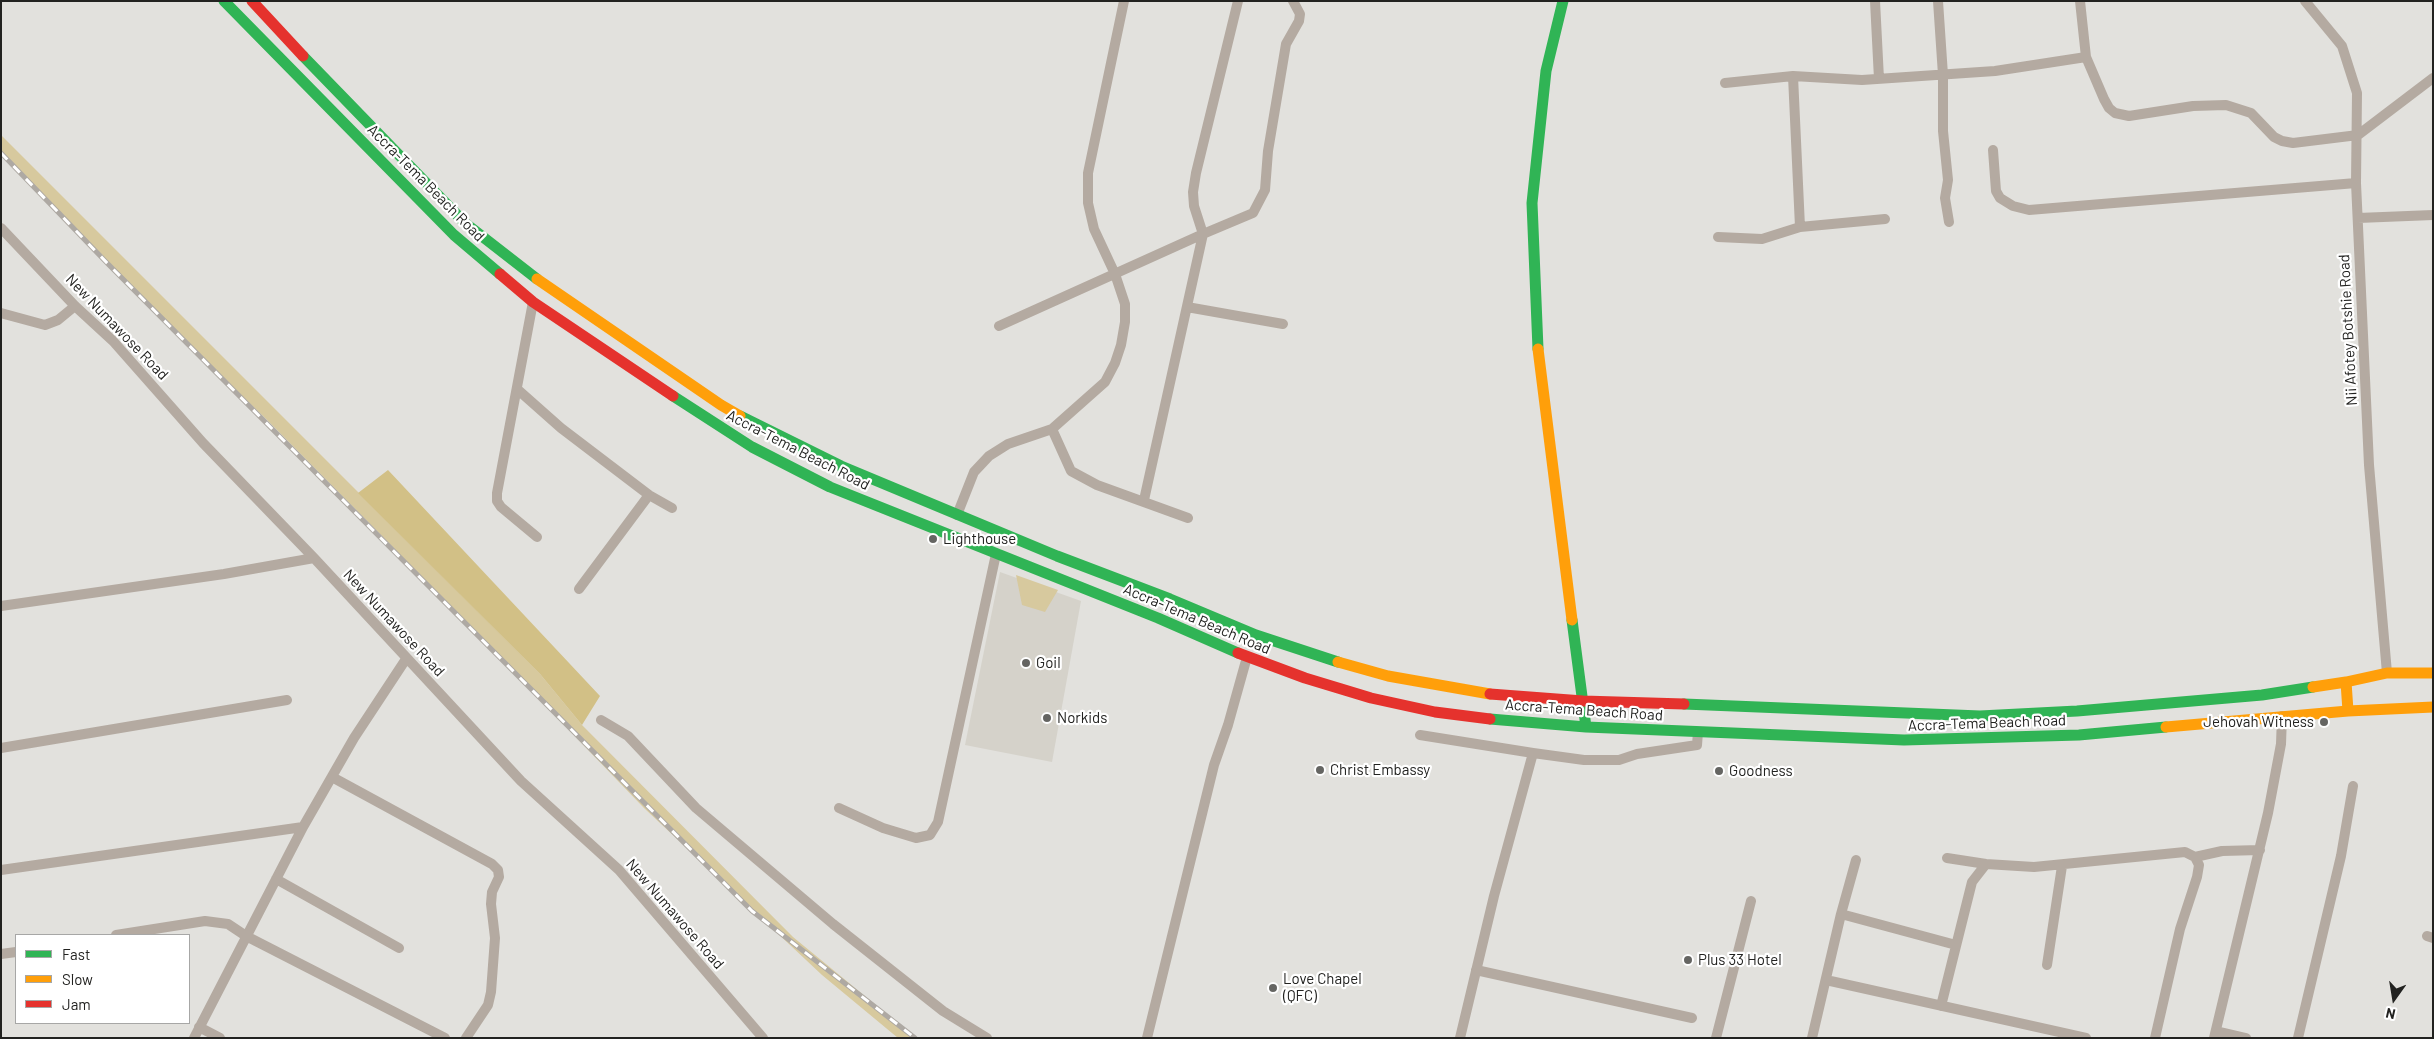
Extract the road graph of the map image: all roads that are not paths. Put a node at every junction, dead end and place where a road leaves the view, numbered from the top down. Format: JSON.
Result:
{"nodes":[{"id":1,"x":224,"y":1,"type":"edge"},
{"id":2,"x":252,"y":1,"type":"edge"},
{"id":3,"x":1124,"y":1,"type":"edge"},
{"id":4,"x":1238,"y":1,"type":"edge"},
{"id":5,"x":1293,"y":1,"type":"edge"},
{"id":6,"x":1563,"y":1,"type":"edge"},
{"id":7,"x":1875,"y":1,"type":"edge"},
{"id":8,"x":1938,"y":1,"type":"edge"},
{"id":9,"x":2080,"y":1,"type":"edge"},
{"id":10,"x":2305,"y":1,"type":"edge"},
{"id":11,"x":2086,"y":57,"type":"junction"},
{"id":12,"x":1943,"y":74,"type":"junction"},
{"id":13,"x":1793,"y":76,"type":"junction"},
{"id":14,"x":2433,"y":78,"type":"edge"},
{"id":15,"x":1879,"y":79,"type":"junction"},
{"id":16,"x":1725,"y":83,"type":"dead end"},
{"id":17,"x":2358,"y":135,"type":"junction"},
{"id":18,"x":1993,"y":150,"type":"dead end"},
{"id":19,"x":2356,"y":183,"type":"junction"},
{"id":20,"x":2433,"y":214,"type":"edge"},
{"id":21,"x":2358,"y":218,"type":"junction"},
{"id":22,"x":1885,"y":219,"type":"dead end"},
{"id":23,"x":1949,"y":222,"type":"dead end"},
{"id":24,"x":1800,"y":227,"type":"junction"},
{"id":25,"x":1,"y":228,"type":"edge"},
{"id":26,"x":1203,"y":234,"type":"junction"},
{"id":27,"x":1718,"y":237,"type":"dead end"},
{"id":28,"x":1115,"y":274,"type":"junction"},
{"id":29,"x":533,"y":302,"type":"junction"},
{"id":30,"x":75,"y":306,"type":"junction"},
{"id":31,"x":1187,"y":307,"type":"junction"},
{"id":32,"x":1,"y":312,"type":"edge"},
{"id":33,"x":1283,"y":324,"type":"dead end"},
{"id":34,"x":1000,"y":326,"type":"dead end"},
{"id":35,"x":517,"y":389,"type":"junction"},
{"id":36,"x":1052,"y":429,"type":"junction"},
{"id":37,"x":649,"y":495,"type":"junction"},
{"id":38,"x":1144,"y":500,"type":"junction"},
{"id":39,"x":672,"y":508,"type":"dead end"},
{"id":40,"x":957,"y":515,"type":"junction"},
{"id":41,"x":1188,"y":518,"type":"dead end"},
{"id":42,"x":536,"y":537,"type":"dead end"},
{"id":43,"x":996,"y":554,"type":"junction"},
{"id":44,"x":314,"y":558,"type":"junction"},
{"id":45,"x":579,"y":589,"type":"dead end"},
{"id":46,"x":1,"y":606,"type":"edge"},
{"id":47,"x":1256,"y":635,"type":"junction"},
{"id":48,"x":1247,"y":657,"type":"junction"},
{"id":49,"x":406,"y":659,"type":"junction"},
{"id":50,"x":2387,"y":673,"type":"junction"},
{"id":51,"x":2433,"y":673,"type":"edge"},
{"id":52,"x":2346,"y":682,"type":"junction"},
{"id":53,"x":287,"y":700,"type":"dead end"},
{"id":54,"x":1583,"y":701,"type":"junction"},
{"id":55,"x":2433,"y":707,"type":"edge"},
{"id":56,"x":2348,"y":711,"type":"junction"},
{"id":57,"x":2282,"y":716,"type":"junction"},
{"id":58,"x":600,"y":720,"type":"dead end"},
{"id":59,"x":1586,"y":727,"type":"junction"},
{"id":60,"x":1698,"y":732,"type":"junction"},
{"id":61,"x":1420,"y":734,"type":"dead end"},
{"id":62,"x":1,"y":748,"type":"edge"},
{"id":63,"x":1533,"y":753,"type":"junction"},
{"id":64,"x":332,"y":777,"type":"junction"},
{"id":65,"x":2353,"y":786,"type":"dead end"},
{"id":66,"x":839,"y":808,"type":"dead end"},
{"id":67,"x":303,"y":827,"type":"junction"},
{"id":68,"x":2260,"y":850,"type":"junction"},
{"id":69,"x":2195,"y":857,"type":"junction"},
{"id":70,"x":1947,"y":858,"type":"dead end"},
{"id":71,"x":1856,"y":860,"type":"dead end"},
{"id":72,"x":1986,"y":864,"type":"junction"},
{"id":73,"x":2062,"y":866,"type":"junction"},
{"id":74,"x":1,"y":870,"type":"edge"},
{"id":75,"x":276,"y":879,"type":"junction"},
{"id":76,"x":1751,"y":900,"type":"dead end"},
{"id":77,"x":1841,"y":914,"type":"junction"},
{"id":78,"x":123,"y":934,"type":"edge"},
{"id":79,"x":246,"y":936,"type":"junction"},
{"id":80,"x":1956,"y":945,"type":"junction"},
{"id":81,"x":399,"y":948,"type":"dead end"},
{"id":82,"x":15,"y":952,"type":"edge"},
{"id":83,"x":1,"y":954,"type":"edge"},
{"id":84,"x":2047,"y":965,"type":"dead end"},
{"id":85,"x":1476,"y":970,"type":"junction"},
{"id":86,"x":1826,"y":980,"type":"junction"},
{"id":87,"x":1942,"y":1006,"type":"junction"},
{"id":88,"x":1692,"y":1018,"type":"dead end"},
{"id":89,"x":199,"y":1027,"type":"junction"},
{"id":90,"x":2215,"y":1034,"type":"edge"},
{"id":91,"x":194,"y":1038,"type":"edge"},
{"id":92,"x":220,"y":1038,"type":"edge"},
{"id":93,"x":445,"y":1038,"type":"edge"},
{"id":94,"x":466,"y":1038,"type":"edge"},
{"id":95,"x":763,"y":1038,"type":"edge"},
{"id":96,"x":987,"y":1038,"type":"edge"},
{"id":97,"x":1146,"y":1038,"type":"edge"},
{"id":98,"x":1460,"y":1038,"type":"edge"},
{"id":99,"x":1716,"y":1038,"type":"edge"},
{"id":100,"x":1812,"y":1038,"type":"edge"},
{"id":101,"x":2086,"y":1038,"type":"edge"},
{"id":102,"x":2154,"y":1038,"type":"edge"},
{"id":103,"x":2246,"y":1038,"type":"edge"},
{"id":104,"x":2298,"y":1038,"type":"edge"}],
"edges":[{"from":1,"to":29,"type":"main road","name":"Accra-Tema Beach Road"},
{"from":2,"to":40,"type":"main road","name":"Accra-Tema Beach Road"},
{"from":3,"to":28,"type":"street"},
{"from":4,"to":26,"type":"street"},
{"from":5,"to":26,"type":"street"},
{"from":6,"to":54,"type":"main road"},
{"from":7,"to":15,"type":"street"},
{"from":8,"to":12,"type":"street"},
{"from":9,"to":11,"type":"street"},
{"from":10,"to":17,"type":"street","name":"Nii Afotey Botshie Road"},
{"from":11,"to":12,"type":"street"},
{"from":11,"to":17,"type":"street"},
{"from":12,"to":15,"type":"street"},
{"from":12,"to":23,"type":"street"},
{"from":13,"to":15,"type":"street"},
{"from":13,"to":16,"type":"street"},
{"from":13,"to":24,"type":"street"},
{"from":14,"to":17,"type":"street"},
{"from":17,"to":19,"type":"street","name":"Nii Afotey Botshie Road"},
{"from":18,"to":19,"type":"street"},
{"from":19,"to":21,"type":"street","name":"Nii Afotey Botshie Road"},
{"from":20,"to":21,"type":"street"},
{"from":21,"to":50,"type":"street","name":"Nii Afotey Botshie Road"},
{"from":22,"to":24,"type":"street"},
{"from":24,"to":27,"type":"street"},
{"from":25,"to":30,"type":"street","name":"New Numawose Road"},
{"from":26,"to":28,"type":"street"},
{"from":26,"to":31,"type":"street"},
{"from":28,"to":34,"type":"street"},
{"from":28,"to":36,"type":"street"},
{"from":29,"to":35,"type":"street"},
{"from":29,"to":43,"type":"main road","name":"Accra-Tema Beach Road"},
{"from":30,"to":32,"type":"street"},
{"from":30,"to":44,"type":"street","name":"New Numawose Road"},
{"from":31,"to":33,"type":"street"},
{"from":31,"to":38,"type":"street"},
{"from":35,"to":37,"type":"street"},
{"from":35,"to":42,"type":"street"},
{"from":36,"to":38,"type":"street"},
{"from":36,"to":40,"type":"street"},
{"from":37,"to":39,"type":"street"},
{"from":37,"to":45,"type":"street"},
{"from":38,"to":41,"type":"street"},
{"from":40,"to":47,"type":"main road","name":"Accra-Tema Beach Road"},
{"from":43,"to":48,"type":"main road","name":"Accra-Tema Beach Road"},
{"from":43,"to":66,"type":"street"},
{"from":44,"to":46,"type":"street"},
{"from":44,"to":49,"type":"street","name":"New Numawose Road"},
{"from":47,"to":48,"type":"main road"},
{"from":47,"to":54,"type":"main road","name":"Accra-Tema Beach Road"},
{"from":48,"to":59,"type":"main road","name":"Accra-Tema Beach Road"},
{"from":48,"to":97,"type":"street"},
{"from":49,"to":64,"type":"street"},
{"from":49,"to":95,"type":"street","name":"New Numawose Road"},
{"from":50,"to":51,"type":"main road","name":"Accra-Tema Beach Road"},
{"from":50,"to":52,"type":"main road","name":"Accra-Tema Beach Road"},
{"from":52,"to":54,"type":"main road","name":"Accra-Tema Beach Road"},
{"from":52,"to":56,"type":"main road"},
{"from":53,"to":62,"type":"street"},
{"from":54,"to":59,"type":"main road"},
{"from":55,"to":56,"type":"main road","name":"Accra-Tema Beach Road"},
{"from":56,"to":57,"type":"main road","name":"Accra-Tema Beach Road"},
{"from":57,"to":60,"type":"main road","name":"Accra-Tema Beach Road"},
{"from":57,"to":68,"type":"street"},
{"from":58,"to":96,"type":"street"},
{"from":59,"to":60,"type":"main road","name":"Accra-Tema Beach Road"},
{"from":60,"to":63,"type":"street"},
{"from":61,"to":63,"type":"street"},
{"from":63,"to":85,"type":"street"},
{"from":64,"to":67,"type":"street"},
{"from":64,"to":94,"type":"street"},
{"from":65,"to":104,"type":"street"},
{"from":67,"to":74,"type":"street"},
{"from":67,"to":75,"type":"street"},
{"from":68,"to":69,"type":"street"},
{"from":68,"to":90,"type":"street"},
{"from":69,"to":73,"type":"street"},
{"from":69,"to":102,"type":"street"},
{"from":70,"to":72,"type":"street"},
{"from":71,"to":77,"type":"street"},
{"from":72,"to":73,"type":"street"},
{"from":72,"to":80,"type":"street"},
{"from":73,"to":84,"type":"street"},
{"from":75,"to":79,"type":"street"},
{"from":75,"to":81,"type":"street"},
{"from":76,"to":99,"type":"street"},
{"from":77,"to":80,"type":"street"},
{"from":77,"to":86,"type":"street"},
{"from":78,"to":79,"type":"street"},
{"from":79,"to":89,"type":"street"},
{"from":79,"to":93,"type":"street"},
{"from":80,"to":87,"type":"street"},
{"from":82,"to":83,"type":"street"},
{"from":85,"to":88,"type":"street"},
{"from":85,"to":98,"type":"street"},
{"from":86,"to":87,"type":"street"},
{"from":86,"to":100,"type":"street"},
{"from":87,"to":101,"type":"street"},
{"from":89,"to":91,"type":"street"},
{"from":89,"to":92,"type":"street"},
{"from":90,"to":103,"type":"street"}]}
